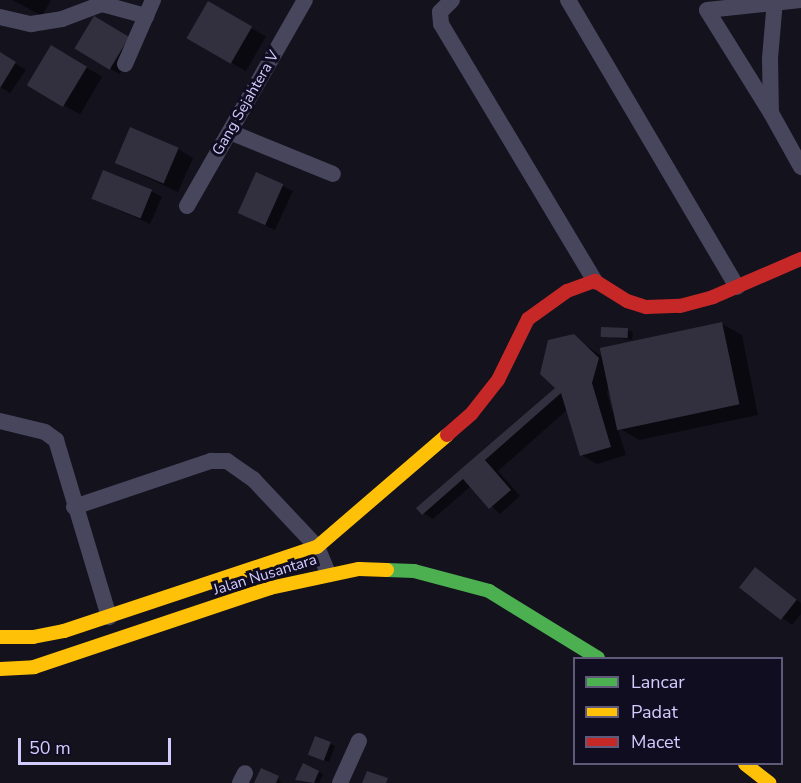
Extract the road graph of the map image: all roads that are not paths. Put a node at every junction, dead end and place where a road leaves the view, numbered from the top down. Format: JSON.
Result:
{"nodes":[{"id":1,"x":153,"y":0,"type":"edge"},
{"id":2,"x":305,"y":0,"type":"edge"},
{"id":3,"x":452,"y":0,"type":"edge"},
{"id":4,"x":568,"y":0,"type":"edge"},
{"id":5,"x":801,"y":0,"type":"edge"},
{"id":6,"x":775,"y":1,"type":"edge"},
{"id":7,"x":146,"y":16,"type":"junction"},
{"id":8,"x":0,"y":17,"type":"edge"},
{"id":9,"x":125,"y":64,"type":"dead end"},
{"id":10,"x":771,"y":113,"type":"junction"},
{"id":11,"x":230,"y":132,"type":"junction"},
{"id":12,"x":801,"y":167,"type":"edge"},
{"id":13,"x":333,"y":174,"type":"dead end"},
{"id":14,"x":187,"y":206,"type":"dead end"},
{"id":15,"x":801,"y":260,"type":"edge"},
{"id":16,"x":594,"y":280,"type":"junction"},
{"id":17,"x":737,"y":287,"type":"junction"},
{"id":18,"x":0,"y":421,"type":"edge"},
{"id":19,"x":74,"y":507,"type":"junction"},
{"id":20,"x":317,"y":547,"type":"junction"},
{"id":21,"x":328,"y":573,"type":"junction"},
{"id":22,"x":109,"y":617,"type":"junction"},
{"id":23,"x":0,"y":637,"type":"edge"},
{"id":24,"x":596,"y":657,"type":"edge"},
{"id":25,"x":0,"y":669,"type":"edge"},
{"id":26,"x":359,"y":741,"type":"dead end"},
{"id":27,"x":747,"y":765,"type":"edge"},
{"id":28,"x":760,"y":780,"type":"edge"},
{"id":29,"x":340,"y":783,"type":"edge"}],
"edges":[{"from":1,"to":7,"type":"street"},
{"from":2,"to":11,"type":"street","name":"Gang Sejahtera V"},
{"from":3,"to":16,"type":"street"},
{"from":4,"to":17,"type":"street"},
{"from":5,"to":6,"type":"street"},
{"from":6,"to":10,"type":"street"},
{"from":6,"to":10,"type":"street"},
{"from":7,"to":8,"type":"street"},
{"from":7,"to":9,"type":"street"},
{"from":10,"to":12,"type":"street"},
{"from":11,"to":13,"type":"street"},
{"from":11,"to":14,"type":"street","name":"Gang Sejahtera V"},
{"from":15,"to":17,"type":"street"},
{"from":16,"to":17,"type":"street"},
{"from":16,"to":20,"type":"street"},
{"from":18,"to":19,"type":"street"},
{"from":19,"to":20,"type":"street"},
{"from":19,"to":22,"type":"street"},
{"from":20,"to":21,"type":"street"},
{"from":20,"to":22,"type":"street"},
{"from":21,"to":24,"type":"street","name":"Jalan Nusantara"},
{"from":21,"to":25,"type":"street","name":"Jalan Nusantara"},
{"from":22,"to":23,"type":"street"},
{"from":26,"to":29,"type":"street"},
{"from":27,"to":28,"type":"street"}]}
